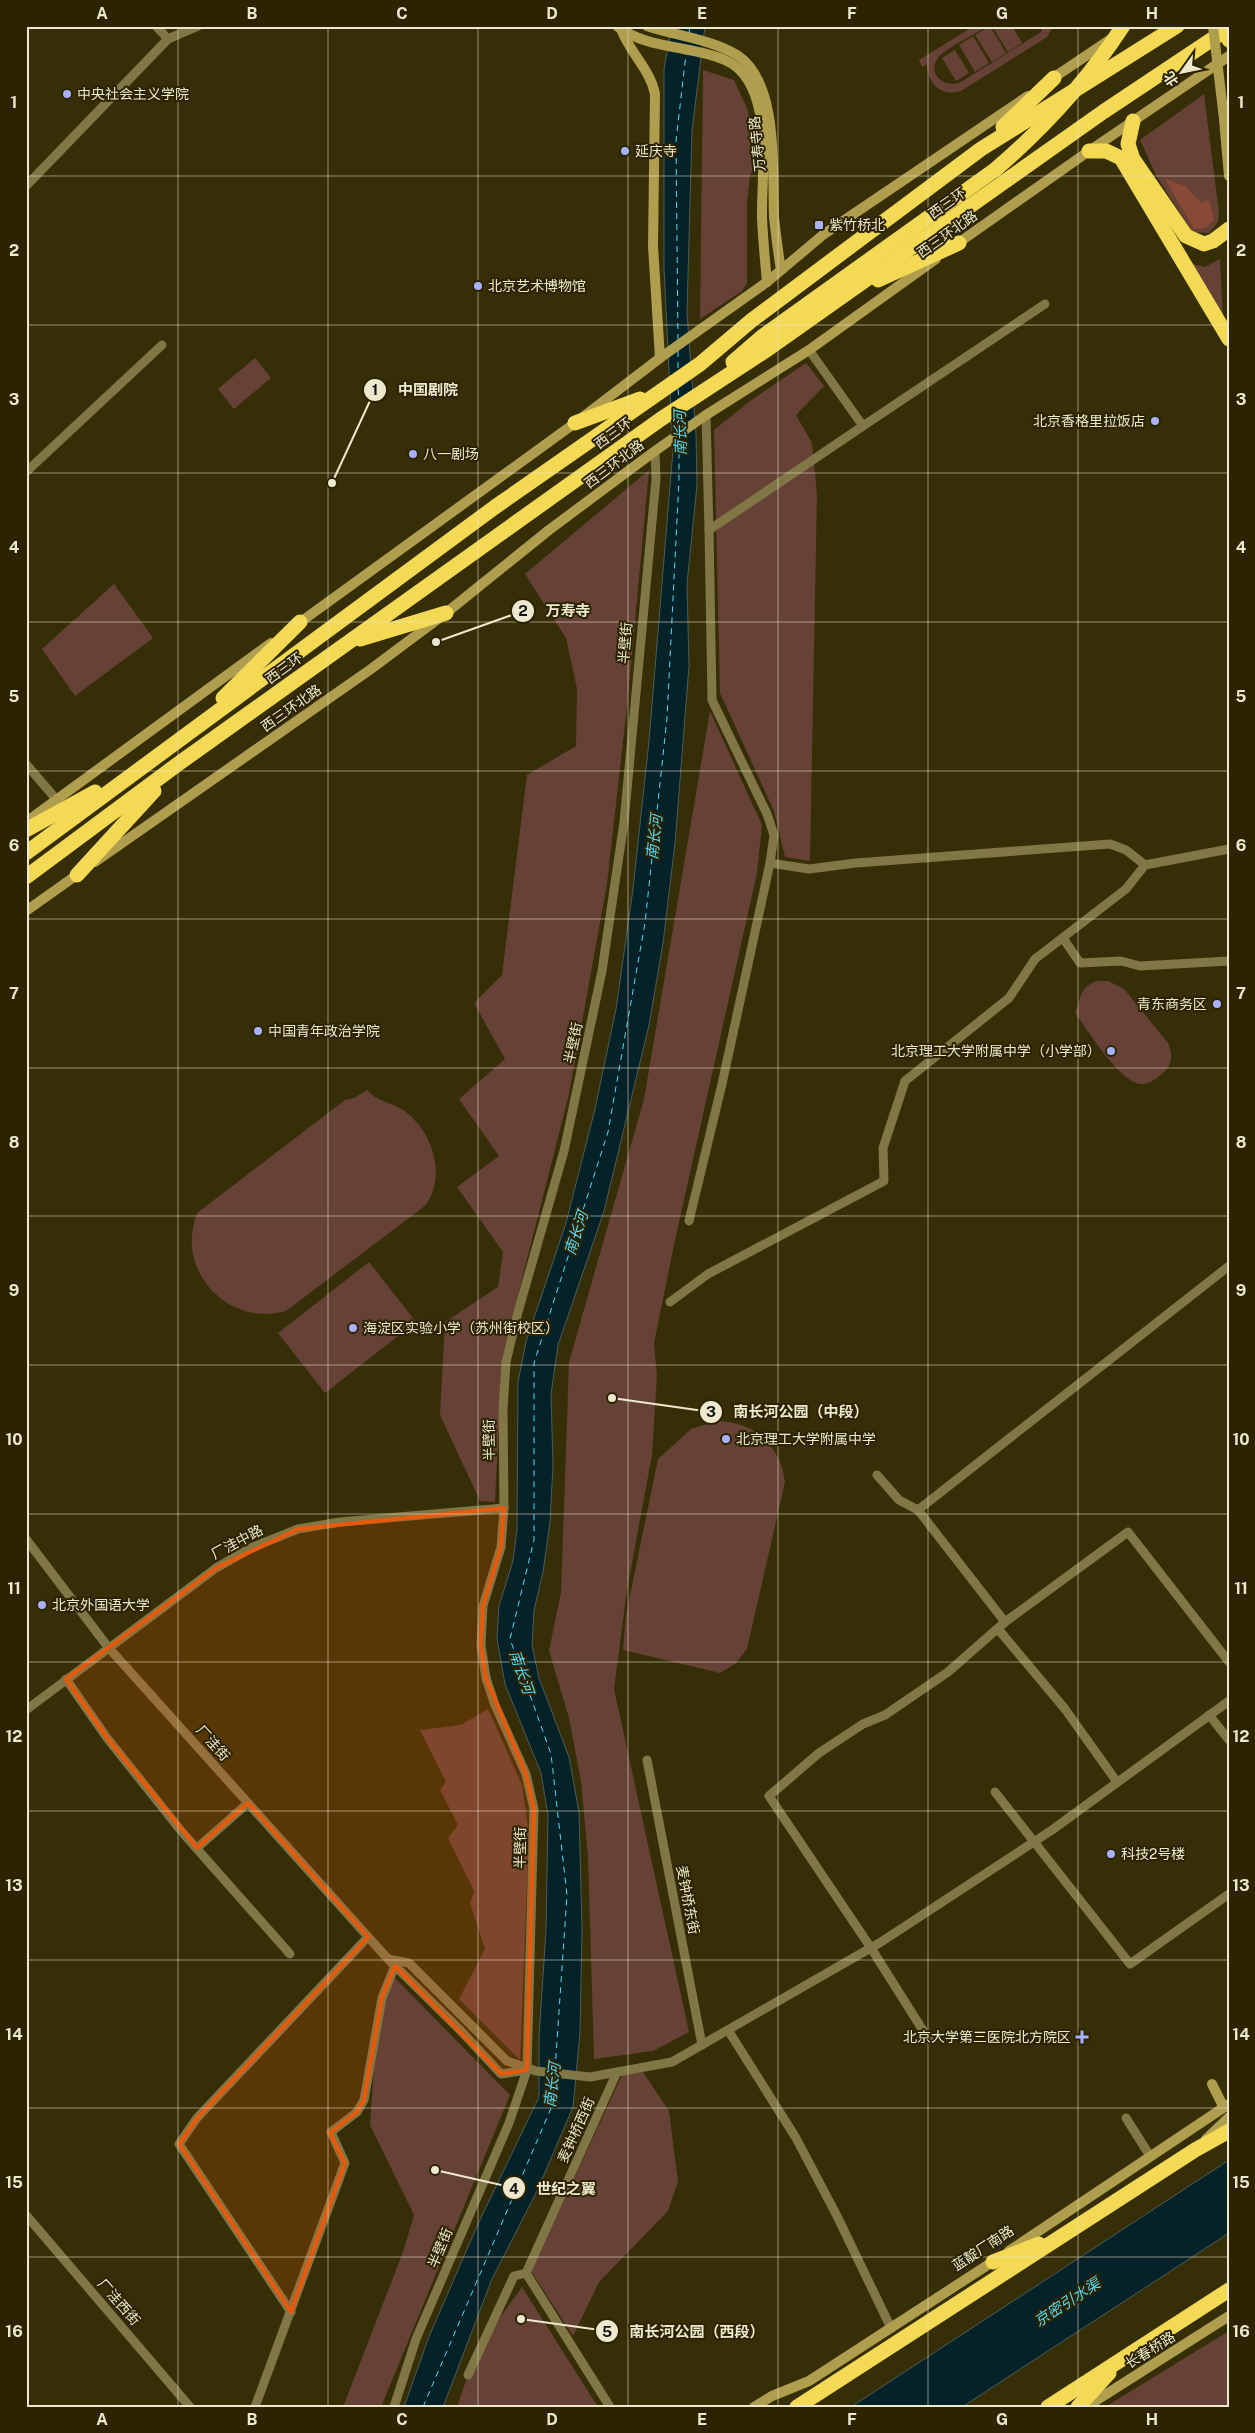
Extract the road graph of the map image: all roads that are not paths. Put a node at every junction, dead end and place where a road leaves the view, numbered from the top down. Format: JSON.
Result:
{"nodes":[{"id":1,"x":156,"y":26,"type":"edge"},
{"id":2,"x":198,"y":26,"type":"edge"},
{"id":3,"x":647,"y":26,"type":"edge"},
{"id":4,"x":1130,"y":26,"type":"edge"},
{"id":5,"x":1177,"y":26,"type":"edge"},
{"id":6,"x":1213,"y":26,"type":"edge"},
{"id":7,"x":1228,"y":27,"type":"edge"},
{"id":8,"x":619,"y":28,"type":"edge"},
{"id":9,"x":1119,"y":28,"type":"edge"},
{"id":10,"x":168,"y":40,"type":"junction"},
{"id":11,"x":1229,"y":40,"type":"edge"},
{"id":12,"x":1229,"y":56,"type":"edge"},
{"id":13,"x":1054,"y":78,"type":"junction"},
{"id":14,"x":1133,"y":121,"type":"junction"},
{"id":15,"x":981,"y":149,"type":"junction"},
{"id":16,"x":1089,"y":151,"type":"junction"},
{"id":17,"x":993,"y":166,"type":"junction"},
{"id":18,"x":1229,"y":176,"type":"edge"},
{"id":19,"x":26,"y":186,"type":"edge"},
{"id":20,"x":1229,"y":229,"type":"edge"},
{"id":21,"x":959,"y":243,"type":"junction"},
{"id":22,"x":780,"y":270,"type":"junction"},
{"id":23,"x":767,"y":282,"type":"junction"},
{"id":24,"x":845,"y":295,"type":"junction"},
{"id":25,"x":1045,"y":304,"type":"dead end"},
{"id":26,"x":1229,"y":339,"type":"edge"},
{"id":27,"x":162,"y":345,"type":"dead end"},
{"id":28,"x":809,"y":350,"type":"junction"},
{"id":29,"x":660,"y":358,"type":"junction"},
{"id":30,"x":700,"y":364,"type":"junction"},
{"id":31,"x":661,"y":391,"type":"junction"},
{"id":32,"x":698,"y":393,"type":"junction"},
{"id":33,"x":706,"y":415,"type":"junction"},
{"id":34,"x":575,"y":423,"type":"junction"},
{"id":35,"x":862,"y":426,"type":"junction"},
{"id":36,"x":659,"y":448,"type":"junction"},
{"id":37,"x":26,"y":472,"type":"edge"},
{"id":38,"x":710,"y":530,"type":"junction"},
{"id":39,"x":446,"y":613,"type":"junction"},
{"id":40,"x":300,"y":622,"type":"junction"},
{"id":41,"x":346,"y":644,"type":"junction"},
{"id":42,"x":184,"y":736,"type":"junction"},
{"id":43,"x":147,"y":763,"type":"junction"},
{"id":44,"x":26,"y":764,"type":"edge"},
{"id":45,"x":178,"y":764,"type":"junction"},
{"id":46,"x":56,"y":799,"type":"junction"},
{"id":47,"x":26,"y":822,"type":"edge"},
{"id":48,"x":26,"y":830,"type":"edge"},
{"id":49,"x":1229,"y":849,"type":"edge"},
{"id":50,"x":26,"y":853,"type":"edge"},
{"id":51,"x":770,"y":863,"type":"junction"},
{"id":52,"x":1145,"y":865,"type":"junction"},
{"id":53,"x":77,"y":875,"type":"junction"},
{"id":54,"x":26,"y":877,"type":"edge"},
{"id":55,"x":26,"y":910,"type":"edge"},
{"id":56,"x":1063,"y":938,"type":"junction"},
{"id":57,"x":1229,"y":961,"type":"edge"},
{"id":58,"x":689,"y":1221,"type":"dead end"},
{"id":59,"x":1229,"y":1266,"type":"edge"},
{"id":60,"x":670,"y":1302,"type":"dead end"},
{"id":61,"x":877,"y":1475,"type":"dead end"},
{"id":62,"x":504,"y":1508,"type":"junction"},
{"id":63,"x":918,"y":1510,"type":"junction"},
{"id":64,"x":26,"y":1539,"type":"edge"},
{"id":65,"x":1002,"y":1626,"type":"junction"},
{"id":66,"x":108,"y":1647,"type":"junction"},
{"id":67,"x":1229,"y":1662,"type":"edge"},
{"id":68,"x":66,"y":1679,"type":"junction"},
{"id":69,"x":1229,"y":1701,"type":"edge"},
{"id":70,"x":26,"y":1710,"type":"edge"},
{"id":71,"x":1209,"y":1715,"type":"junction"},
{"id":72,"x":1229,"y":1740,"type":"edge"},
{"id":73,"x":647,"y":1760,"type":"dead end"},
{"id":74,"x":1117,"y":1782,"type":"junction"},
{"id":75,"x":994,"y":1792,"type":"dead end"},
{"id":76,"x":248,"y":1803,"type":"junction"},
{"id":77,"x":1033,"y":1842,"type":"junction"},
{"id":78,"x":197,"y":1848,"type":"junction"},
{"id":79,"x":1229,"y":1894,"type":"edge"},
{"id":80,"x":368,"y":1937,"type":"junction"},
{"id":81,"x":871,"y":1948,"type":"junction"},
{"id":82,"x":290,"y":1954,"type":"dead end"},
{"id":83,"x":388,"y":1959,"type":"junction"},
{"id":84,"x":395,"y":1966,"type":"junction"},
{"id":85,"x":728,"y":2030,"type":"junction"},
{"id":86,"x":929,"y":2040,"type":"dead end"},
{"id":87,"x":702,"y":2045,"type":"junction"},
{"id":88,"x":532,"y":2070,"type":"junction"},
{"id":89,"x":617,"y":2072,"type":"junction"},
{"id":90,"x":1212,"y":2084,"type":"dead end"},
{"id":91,"x":1226,"y":2105,"type":"edge"},
{"id":92,"x":1229,"y":2117,"type":"edge"},
{"id":93,"x":1126,"y":2118,"type":"dead end"},
{"id":94,"x":1229,"y":2131,"type":"edge"},
{"id":95,"x":1195,"y":2150,"type":"junction"},
{"id":96,"x":1150,"y":2156,"type":"junction"},
{"id":97,"x":26,"y":2215,"type":"edge"},
{"id":98,"x":1068,"y":2233,"type":"junction"},
{"id":99,"x":993,"y":2262,"type":"junction"},
{"id":100,"x":526,"y":2273,"type":"junction"},
{"id":101,"x":1225,"y":2295,"type":"edge"},
{"id":102,"x":290,"y":2312,"type":"junction"},
{"id":103,"x":1229,"y":2316,"type":"edge"},
{"id":104,"x":890,"y":2328,"type":"junction"},
{"id":105,"x":1124,"y":2356,"type":"junction"},
{"id":106,"x":468,"y":2375,"type":"dead end"},
{"id":107,"x":190,"y":2407,"type":"edge"},
{"id":108,"x":255,"y":2407,"type":"edge"},
{"id":109,"x":394,"y":2407,"type":"edge"},
{"id":110,"x":610,"y":2407,"type":"edge"},
{"id":111,"x":754,"y":2407,"type":"edge"},
{"id":112,"x":797,"y":2407,"type":"edge"},
{"id":113,"x":1048,"y":2407,"type":"edge"},
{"id":114,"x":1078,"y":2407,"type":"edge"},
{"id":115,"x":1086,"y":2407,"type":"edge"}],
"edges":[{"from":1,"to":10,"type":"street"},
{"from":2,"to":10,"type":"street"},
{"from":3,"to":22,"type":"street","name":"万寿寺路"},
{"from":4,"to":9,"type":"street"},
{"from":5,"to":15,"type":"highway","name":"西三环"},
{"from":6,"to":18,"type":"street","bridge":true},
{"from":7,"to":11,"type":"highway","bridge":true},
{"from":7,"to":24,"type":"highway","name":"西三环"},
{"from":8,"to":23,"type":"street","name":"万寿寺路"},
{"from":8,"to":29,"type":"street"},
{"from":9,"to":13,"type":"street"},
{"from":9,"to":17,"type":"highway","bridge":true},
{"from":10,"to":19,"type":"street"},
{"from":12,"to":14,"type":"street","name":"西三环北路"},
{"from":13,"to":15,"type":"highway"},
{"from":13,"to":22,"type":"street"},
{"from":14,"to":16,"type":"street","name":"西三环北路"},
{"from":14,"to":20,"type":"highway"},
{"from":15,"to":30,"type":"highway","name":"西三环"},
{"from":16,"to":21,"type":"street","name":"西三环北路"},
{"from":16,"to":26,"type":"highway"},
{"from":17,"to":30,"type":"highway"},
{"from":17,"to":32,"type":"highway"},
{"from":21,"to":24,"type":"highway"},
{"from":21,"to":28,"type":"street","name":"西三环北路"},
{"from":22,"to":23,"type":"street"},
{"from":23,"to":29,"type":"street"},
{"from":24,"to":32,"type":"highway","name":"西三环"},
{"from":25,"to":35,"type":"street"},
{"from":27,"to":37,"type":"street"},
{"from":28,"to":33,"type":"street","name":"西三环北路"},
{"from":28,"to":35,"type":"street"},
{"from":29,"to":34,"type":"street"},
{"from":30,"to":31,"type":"highway","name":"西三环"},
{"from":31,"to":34,"type":"highway"},
{"from":31,"to":42,"type":"highway","name":"西三环"},
{"from":32,"to":41,"type":"highway","name":"西三环"},
{"from":33,"to":36,"type":"street","name":"西三环北路"},
{"from":33,"to":38,"type":"street"},
{"from":34,"to":40,"type":"street"},
{"from":35,"to":38,"type":"street"},
{"from":36,"to":39,"type":"street","name":"西三环北路"},
{"from":36,"to":62,"type":"street","name":"半壁街"},
{"from":38,"to":51,"type":"street"},
{"from":39,"to":41,"type":"highway"},
{"from":39,"to":53,"type":"street","name":"西三环北路"},
{"from":40,"to":42,"type":"highway"},
{"from":40,"to":46,"type":"street"},
{"from":41,"to":45,"type":"highway","name":"西三环"},
{"from":42,"to":43,"type":"highway","name":"西三环"},
{"from":43,"to":48,"type":"highway"},
{"from":43,"to":50,"type":"highway","name":"西三环"},
{"from":44,"to":46,"type":"street"},
{"from":45,"to":53,"type":"highway"},
{"from":45,"to":54,"type":"highway","name":"西三环"},
{"from":46,"to":47,"type":"street"},
{"from":49,"to":52,"type":"street"},
{"from":51,"to":52,"type":"street"},
{"from":51,"to":58,"type":"street"},
{"from":52,"to":56,"type":"street"},
{"from":53,"to":55,"type":"street","name":"西三环北路"},
{"from":56,"to":57,"type":"street"},
{"from":56,"to":60,"type":"street"},
{"from":59,"to":63,"type":"street"},
{"from":61,"to":63,"type":"street"},
{"from":62,"to":66,"type":"street","name":"厂洼中路"},
{"from":62,"to":88,"type":"street","name":"半壁街"},
{"from":63,"to":65,"type":"street"},
{"from":64,"to":66,"type":"street","name":"厂洼街"},
{"from":65,"to":67,"type":"street"},
{"from":65,"to":74,"type":"street"},
{"from":65,"to":81,"type":"street"},
{"from":66,"to":68,"type":"street","name":"厂洼中路"},
{"from":66,"to":76,"type":"street","name":"厂洼街"},
{"from":68,"to":70,"type":"street","name":"厂洼中路"},
{"from":68,"to":78,"type":"street"},
{"from":69,"to":71,"type":"street"},
{"from":71,"to":72,"type":"street"},
{"from":71,"to":74,"type":"street"},
{"from":73,"to":87,"type":"street","name":"麦钟桥东街"},
{"from":74,"to":77,"type":"street"},
{"from":75,"to":77,"type":"street"},
{"from":76,"to":78,"type":"street"},
{"from":76,"to":80,"type":"street","name":"厂洼街"},
{"from":77,"to":79,"type":"street"},
{"from":77,"to":81,"type":"street"},
{"from":78,"to":82,"type":"street"},
{"from":80,"to":83,"type":"street","name":"厂洼街"},
{"from":80,"to":102,"type":"street"},
{"from":81,"to":85,"type":"street"},
{"from":81,"to":86,"type":"street"},
{"from":83,"to":84,"type":"street","name":"厂洼街"},
{"from":83,"to":88,"type":"street"},
{"from":84,"to":88,"type":"street","name":"厂洼街"},
{"from":84,"to":102,"type":"street"},
{"from":85,"to":87,"type":"street"},
{"from":85,"to":104,"type":"street"},
{"from":87,"to":89,"type":"street"},
{"from":88,"to":89,"type":"street"},
{"from":88,"to":109,"type":"street","name":"半壁街"},
{"from":89,"to":100,"type":"street","name":"麦钟桥西街"},
{"from":90,"to":91,"type":"street"},
{"from":91,"to":96,"type":"street","name":"蓝靛厂南路"},
{"from":92,"to":95,"type":"street"},
{"from":93,"to":96,"type":"street"},
{"from":94,"to":95,"type":"highway"},
{"from":95,"to":98,"type":"highway"},
{"from":96,"to":99,"type":"street","name":"蓝靛厂南路"},
{"from":97,"to":107,"type":"street","name":"厂洼西街"},
{"from":98,"to":99,"type":"highway"},
{"from":98,"to":112,"type":"highway"},
{"from":99,"to":104,"type":"street","name":"蓝靛厂南路"},
{"from":100,"to":106,"type":"street"},
{"from":100,"to":110,"type":"street"},
{"from":101,"to":105,"type":"highway"},
{"from":102,"to":108,"type":"street"},
{"from":103,"to":115,"type":"street","name":"长春桥路"},
{"from":104,"to":111,"type":"street","name":"蓝靛厂南路"},
{"from":105,"to":113,"type":"highway"},
{"from":105,"to":114,"type":"highway"}]}
